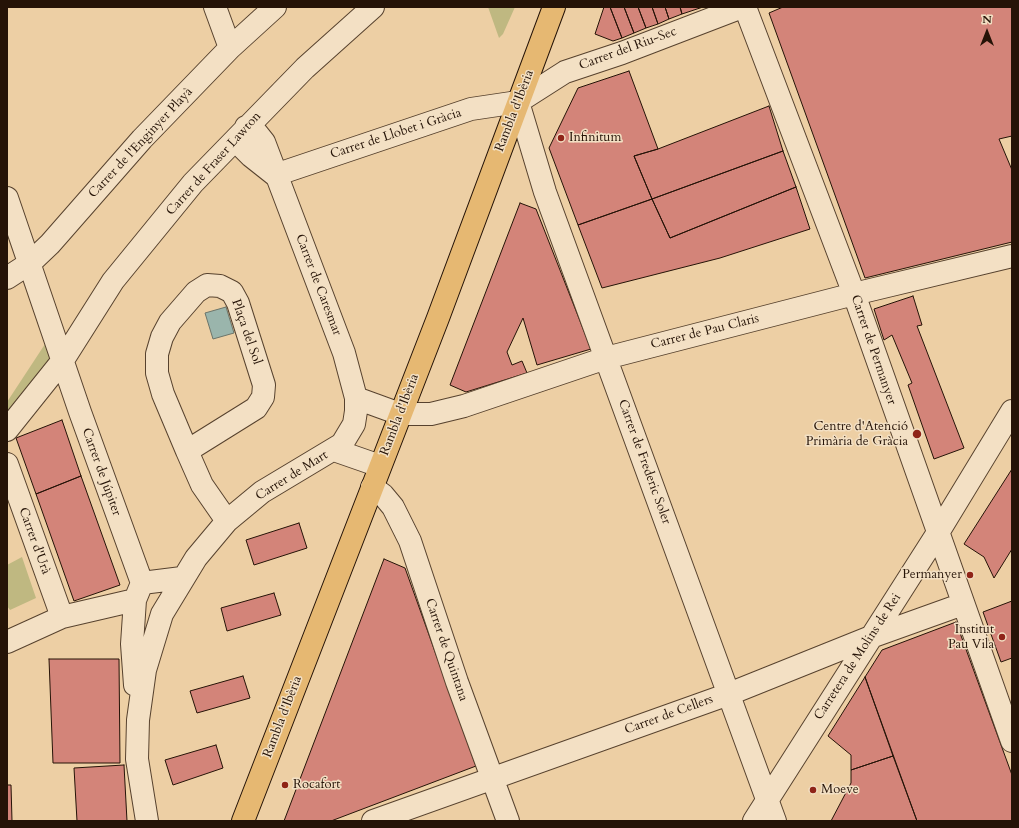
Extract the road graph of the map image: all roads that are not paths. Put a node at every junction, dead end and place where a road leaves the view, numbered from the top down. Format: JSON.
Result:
{"nodes":[{"id":1,"x":215,"y":7,"type":"edge"},
{"id":2,"x":275,"y":7,"type":"edge"},
{"id":3,"x":373,"y":7,"type":"edge"},
{"id":4,"x":554,"y":7,"type":"edge"},
{"id":5,"x":744,"y":7,"type":"edge"},
{"id":6,"x":230,"y":48,"type":"junction"},
{"id":7,"x":518,"y":102,"type":"junction"},
{"id":8,"x":246,"y":127,"type":"junction"},
{"id":9,"x":275,"y":174,"type":"junction"},
{"id":10,"x":7,"y":198,"type":"edge"},
{"id":11,"x":1012,"y":256,"type":"edge"},
{"id":12,"x":30,"y":263,"type":"junction"},
{"id":13,"x":7,"y":278,"type":"edge"},
{"id":14,"x":854,"y":294,"type":"junction"},
{"id":15,"x":606,"y":358,"type":"junction"},
{"id":16,"x":63,"y":360,"type":"junction"},
{"id":17,"x":356,"y":398,"type":"junction"},
{"id":18,"x":1012,"y":411,"type":"edge"},
{"id":19,"x":400,"y":414,"type":"junction"},
{"id":20,"x":7,"y":430,"type":"edge"},
{"id":21,"x":334,"y":450,"type":"junction"},
{"id":22,"x":187,"y":451,"type":"junction"},
{"id":23,"x":7,"y":464,"type":"edge"},
{"id":24,"x":380,"y":466,"type":"junction"},
{"id":25,"x":372,"y":487,"type":"junction"},
{"id":26,"x":227,"y":521,"type":"junction"},
{"id":27,"x":939,"y":531,"type":"junction"},
{"id":28,"x":182,"y":578,"type":"junction"},
{"id":29,"x":138,"y":592,"type":"junction"},
{"id":30,"x":963,"y":604,"type":"junction"},
{"id":31,"x":62,"y":617,"type":"junction"},
{"id":32,"x":871,"y":637,"type":"junction"},
{"id":33,"x":7,"y":642,"type":"edge"},
{"id":34,"x":728,"y":694,"type":"junction"},
{"id":35,"x":138,"y":720,"type":"junction"},
{"id":36,"x":1012,"y":741,"type":"edge"},
{"id":37,"x":491,"y":778,"type":"junction"},
{"id":38,"x":767,"y":800,"type":"junction"},
{"id":39,"x":147,"y":821,"type":"edge"},
{"id":40,"x":243,"y":821,"type":"edge"},
{"id":41,"x":373,"y":821,"type":"edge"},
{"id":42,"x":508,"y":821,"type":"edge"},
{"id":43,"x":754,"y":821,"type":"edge"},
{"id":44,"x":775,"y":821,"type":"edge"}],
"edges":[{"from":1,"to":6,"type":"street"},
{"from":2,"to":6,"type":"street","name":"Carrer de l'Enginyer Playà"},
{"from":3,"to":8,"type":"street","name":"Carrer de Fraser Lawton"},
{"from":4,"to":7,"type":"main road","name":"Rambla d'Ibèria"},
{"from":5,"to":7,"type":"street","name":"Carrer del Riu-Sec"},
{"from":5,"to":14,"type":"street","name":"Carrer de Permanyer"},
{"from":6,"to":12,"type":"street","name":"Carrer de l'Enginyer Playà"},
{"from":7,"to":9,"type":"street","name":"Carrer de Llobet i Gràcia"},
{"from":7,"to":15,"type":"street","name":"Carrer de Frederic Soler"},
{"from":7,"to":19,"type":"main road","name":"Rambla d'Ibèria"},
{"from":8,"to":9,"type":"street","name":"Carrer de Caresmar"},
{"from":8,"to":16,"type":"street","name":"Carrer de Fraser Lawton"},
{"from":9,"to":17,"type":"street","name":"Carrer de Caresmar"},
{"from":10,"to":12,"type":"street"},
{"from":11,"to":14,"type":"street","name":"Carrer de Pau Claris"},
{"from":12,"to":13,"type":"street","name":"Carrer de l'Enginyer Playà"},
{"from":12,"to":16,"type":"street"},
{"from":14,"to":15,"type":"street","name":"Carrer de Pau Claris"},
{"from":14,"to":27,"type":"street","name":"Carrer de Permanyer"},
{"from":15,"to":19,"type":"street","name":"Carrer de Pau Claris"},
{"from":15,"to":34,"type":"street","name":"Carrer de Frederic Soler"},
{"from":16,"to":20,"type":"street","name":"Carrer de Fraser Lawton"},
{"from":16,"to":29,"type":"street","name":"Carrer de Júpiter"},
{"from":17,"to":19,"type":"street","name":"Carrer de Pau Claris"},
{"from":17,"to":21,"type":"street","name":"Carrer de Mart"},
{"from":18,"to":27,"type":"street","name":"Carretera de Molins de Rei"},
{"from":19,"to":24,"type":"main road","name":"Rambla d'Ibèria"},
{"from":21,"to":24,"type":"street"},
{"from":21,"to":26,"type":"street","name":"Carrer de Mart"},
{"from":22,"to":22,"type":"street","name":"Plaça del Sol"},
{"from":22,"to":26,"type":"street","name":"Plaça del Sol"},
{"from":23,"to":31,"type":"street","name":"Carrer d'Urà"},
{"from":24,"to":25,"type":"main road","name":"Rambla d'Ibèria"},
{"from":25,"to":37,"type":"street","name":"Carrer de Quintana"},
{"from":25,"to":40,"type":"main road","name":"Rambla d'Ibèria"},
{"from":26,"to":28,"type":"street","name":"Carrer de Mart"},
{"from":27,"to":30,"type":"street","name":"Carrer de Permanyer"},
{"from":27,"to":32,"type":"street","name":"Carretera de Molins de Rei"},
{"from":28,"to":29,"type":"street"},
{"from":28,"to":35,"type":"street","name":"Carrer de Mart"},
{"from":29,"to":31,"type":"street"},
{"from":29,"to":35,"type":"street","name":"Carrer de Mart"},
{"from":30,"to":32,"type":"street","name":"Carrer de Cellers"},
{"from":30,"to":36,"type":"street","name":"Carrer de Permanyer"},
{"from":31,"to":33,"type":"street"},
{"from":32,"to":34,"type":"street","name":"Carrer de Cellers"},
{"from":32,"to":38,"type":"street","name":"Carretera de Molins de Rei"},
{"from":34,"to":37,"type":"street","name":"Carrer de Cellers"},
{"from":34,"to":38,"type":"street","name":"Carrer de Frederic Soler"},
{"from":35,"to":39,"type":"street","name":"Carrer de Mart"},
{"from":37,"to":41,"type":"street","name":"Carrer de Cellers"},
{"from":37,"to":42,"type":"street","name":"Carrer de Quintana"},
{"from":38,"to":43,"type":"street","name":"Carretera de Molins de Rei"},
{"from":38,"to":44,"type":"street","name":"Carrer de Frederic Soler"}]}
